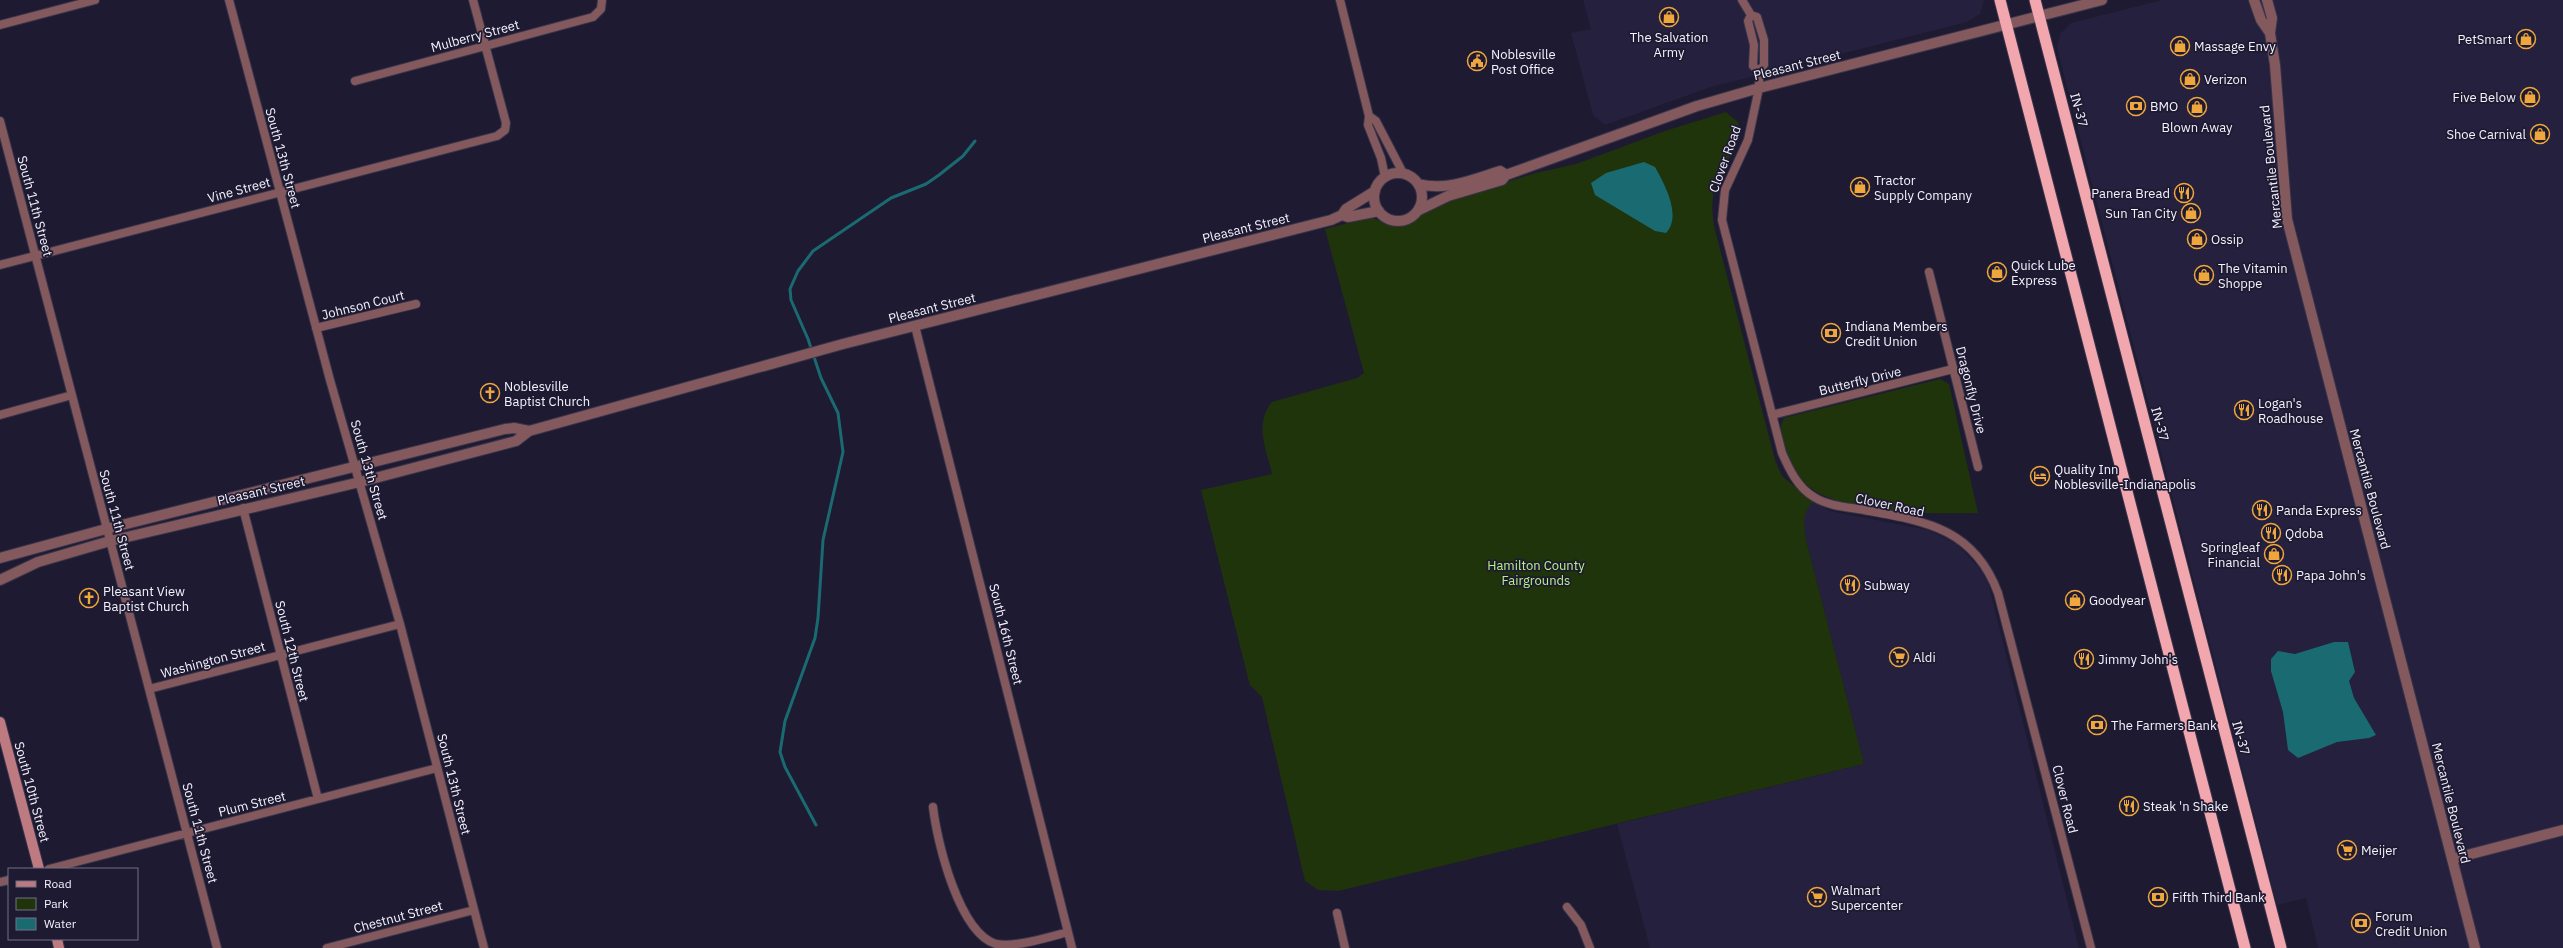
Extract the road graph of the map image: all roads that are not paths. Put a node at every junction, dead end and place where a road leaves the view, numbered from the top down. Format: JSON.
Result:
{"nodes":[{"id":1,"x":95,"y":0,"type":"edge"},
{"id":2,"x":229,"y":0,"type":"edge"},
{"id":3,"x":472,"y":0,"type":"edge"},
{"id":4,"x":602,"y":0,"type":"edge"},
{"id":5,"x":1340,"y":0,"type":"edge"},
{"id":6,"x":1742,"y":0,"type":"edge"},
{"id":7,"x":2000,"y":0,"type":"edge"},
{"id":8,"x":2035,"y":0,"type":"edge"},
{"id":9,"x":2102,"y":0,"type":"edge"},
{"id":10,"x":2254,"y":0,"type":"edge"},
{"id":11,"x":2267,"y":0,"type":"edge"},
{"id":12,"x":2040,"y":16,"type":"junction"},
{"id":13,"x":0,"y":25,"type":"edge"},
{"id":14,"x":2006,"y":25,"type":"junction"},
{"id":15,"x":2270,"y":33,"type":"junction"},
{"id":16,"x":485,"y":47,"type":"junction"},
{"id":17,"x":355,"y":81,"type":"dead end"},
{"id":18,"x":1759,"y":88,"type":"junction"},
{"id":19,"x":1369,"y":116,"type":"junction"},
{"id":20,"x":0,"y":121,"type":"edge"},
{"id":21,"x":3,"y":144,"type":"edge"},
{"id":22,"x":1403,"y":173,"type":"junction"},
{"id":23,"x":1506,"y":174,"type":"junction"},
{"id":24,"x":1385,"y":177,"type":"junction"},
{"id":25,"x":1418,"y":184,"type":"junction"},
{"id":26,"x":1375,"y":191,"type":"junction"},
{"id":27,"x":279,"y":192,"type":"junction"},
{"id":28,"x":1418,"y":210,"type":"junction"},
{"id":29,"x":1379,"y":211,"type":"junction"},
{"id":30,"x":1342,"y":215,"type":"junction"},
{"id":31,"x":36,"y":256,"type":"junction"},
{"id":32,"x":0,"y":265,"type":"edge"},
{"id":33,"x":1929,"y":272,"type":"dead end"},
{"id":34,"x":416,"y":304,"type":"dead end"},
{"id":35,"x":915,"y":326,"type":"junction"},
{"id":36,"x":316,"y":328,"type":"junction"},
{"id":37,"x":1953,"y":369,"type":"junction"},
{"id":38,"x":72,"y":395,"type":"junction"},
{"id":39,"x":0,"y":415,"type":"edge"},
{"id":40,"x":1772,"y":415,"type":"junction"},
{"id":41,"x":529,"y":431,"type":"junction"},
{"id":42,"x":356,"y":466,"type":"junction"},
{"id":43,"x":1978,"y":467,"type":"dead end"},
{"id":44,"x":360,"y":482,"type":"junction"},
{"id":45,"x":243,"y":508,"type":"junction"},
{"id":46,"x":106,"y":528,"type":"junction"},
{"id":47,"x":110,"y":541,"type":"junction"},
{"id":48,"x":0,"y":558,"type":"edge"},
{"id":49,"x":0,"y":580,"type":"edge"},
{"id":50,"x":400,"y":624,"type":"junction"},
{"id":51,"x":281,"y":654,"type":"junction"},
{"id":52,"x":149,"y":689,"type":"junction"},
{"id":53,"x":0,"y":722,"type":"edge"},
{"id":54,"x":437,"y":768,"type":"junction"},
{"id":55,"x":318,"y":799,"type":"junction"},
{"id":56,"x":933,"y":807,"type":"dead end"},
{"id":57,"x":2563,"y":830,"type":"edge"},
{"id":58,"x":188,"y":833,"type":"junction"},
{"id":59,"x":2452,"y":860,"type":"junction"},
{"id":60,"x":39,"y":868,"type":"edge"},
{"id":61,"x":53,"y":868,"type":"edge"},
{"id":62,"x":1566,"y":907,"type":"dead end"},
{"id":63,"x":474,"y":910,"type":"junction"},
{"id":64,"x":1337,"y":913,"type":"dead end"},
{"id":65,"x":1068,"y":932,"type":"junction"},
{"id":66,"x":217,"y":948,"type":"edge"},
{"id":67,"x":327,"y":948,"type":"edge"},
{"id":68,"x":484,"y":948,"type":"edge"},
{"id":69,"x":1072,"y":948,"type":"edge"},
{"id":70,"x":1346,"y":948,"type":"edge"},
{"id":71,"x":1590,"y":948,"type":"edge"},
{"id":72,"x":2091,"y":948,"type":"edge"},
{"id":73,"x":2246,"y":948,"type":"edge"},
{"id":74,"x":2282,"y":948,"type":"edge"},
{"id":75,"x":2475,"y":948,"type":"edge"}],
"edges":[{"from":1,"to":13,"type":"street"},
{"from":2,"to":27,"type":"street","name":"South 13th Street"},
{"from":3,"to":16,"type":"street"},
{"from":4,"to":16,"type":"street","name":"Mulberry Street"},
{"from":5,"to":19,"type":"street"},
{"from":6,"to":18,"type":"street","name":"Clover Road"},
{"from":7,"to":14,"type":"highway"},
{"from":8,"to":12,"type":"highway","name":"IN-37"},
{"from":9,"to":12,"type":"street","name":"Pleasant Street"},
{"from":10,"to":15,"type":"street","name":"Mercantile Boulevard"},
{"from":11,"to":15,"type":"street","name":"Mercantile Boulevard"},
{"from":12,"to":14,"type":"street","name":"Pleasant Street"},
{"from":12,"to":74,"type":"highway","name":"IN-37"},
{"from":14,"to":18,"type":"street","name":"Pleasant Street"},
{"from":14,"to":73,"type":"highway"},
{"from":15,"to":59,"type":"street","name":"Mercantile Boulevard"},
{"from":16,"to":17,"type":"street","name":"Mulberry Street"},
{"from":16,"to":27,"type":"street","name":"Vine Street"},
{"from":18,"to":23,"type":"street","name":"Pleasant Street"},
{"from":18,"to":40,"type":"street","name":"Clover Road"},
{"from":19,"to":22,"type":"street"},
{"from":19,"to":24,"type":"street"},
{"from":20,"to":21,"type":"street","name":"South 11th Street"},
{"from":21,"to":31,"type":"street","name":"South 11th Street"},
{"from":22,"to":24,"type":"street"},
{"from":22,"to":25,"type":"street"},
{"from":23,"to":25,"type":"street","name":"Pleasant Street"},
{"from":23,"to":28,"type":"street","name":"Pleasant Street"},
{"from":24,"to":26,"type":"street"},
{"from":25,"to":28,"type":"street"},
{"from":26,"to":29,"type":"street"},
{"from":26,"to":30,"type":"street","name":"Pleasant Street"},
{"from":27,"to":31,"type":"street","name":"Vine Street"},
{"from":27,"to":36,"type":"street","name":"South 13th Street"},
{"from":28,"to":29,"type":"street"},
{"from":29,"to":30,"type":"street","name":"Pleasant Street"},
{"from":30,"to":35,"type":"street","name":"Pleasant Street"},
{"from":31,"to":32,"type":"street","name":"Vine Street"},
{"from":31,"to":38,"type":"street","name":"South 11th Street"},
{"from":33,"to":37,"type":"street","name":"Dragonfly Drive"},
{"from":34,"to":36,"type":"street","name":"Johnson Court"},
{"from":35,"to":41,"type":"street","name":"Pleasant Street"},
{"from":35,"to":65,"type":"street","name":"South 16th Street"},
{"from":36,"to":42,"type":"street","name":"South 13th Street"},
{"from":37,"to":40,"type":"street","name":"Butterfly Drive"},
{"from":37,"to":43,"type":"street","name":"Dragonfly Drive"},
{"from":38,"to":39,"type":"street"},
{"from":38,"to":46,"type":"street","name":"South 11th Street"},
{"from":40,"to":72,"type":"street","name":"Clover Road"},
{"from":41,"to":42,"type":"street","name":"Pleasant Street"},
{"from":41,"to":44,"type":"street","name":"Pleasant Street"},
{"from":42,"to":44,"type":"street","name":"South 13th Street"},
{"from":42,"to":46,"type":"street","name":"Pleasant Street"},
{"from":44,"to":45,"type":"street","name":"Pleasant Street"},
{"from":44,"to":50,"type":"street","name":"South 13th Street"},
{"from":45,"to":47,"type":"street","name":"Pleasant Street"},
{"from":45,"to":51,"type":"street","name":"South 12th Street"},
{"from":46,"to":47,"type":"street","name":"South 11th Street"},
{"from":46,"to":48,"type":"street","name":"Pleasant Street"},
{"from":47,"to":49,"type":"street","name":"Pleasant Street"},
{"from":47,"to":52,"type":"street","name":"South 11th Street"},
{"from":50,"to":51,"type":"street","name":"Washington Street"},
{"from":50,"to":54,"type":"street","name":"South 13th Street"},
{"from":51,"to":52,"type":"street","name":"Washington Street"},
{"from":51,"to":55,"type":"street","name":"South 12th Street"},
{"from":52,"to":58,"type":"street","name":"South 11th Street"},
{"from":53,"to":60,"type":"main road","name":"South 10th Street"},
{"from":54,"to":55,"type":"street","name":"Plum Street"},
{"from":54,"to":63,"type":"street","name":"South 13th Street"},
{"from":55,"to":58,"type":"street","name":"Plum Street"},
{"from":56,"to":65,"type":"street"},
{"from":57,"to":59,"type":"street"},
{"from":58,"to":61,"type":"street","name":"Plum Street"},
{"from":58,"to":66,"type":"street","name":"South 11th Street"},
{"from":59,"to":75,"type":"street","name":"Mercantile Boulevard"},
{"from":62,"to":71,"type":"street"},
{"from":63,"to":67,"type":"street","name":"Chestnut Street"},
{"from":63,"to":68,"type":"street","name":"South 13th Street"},
{"from":64,"to":70,"type":"street"},
{"from":65,"to":69,"type":"street","name":"South 16th Street"}]}
